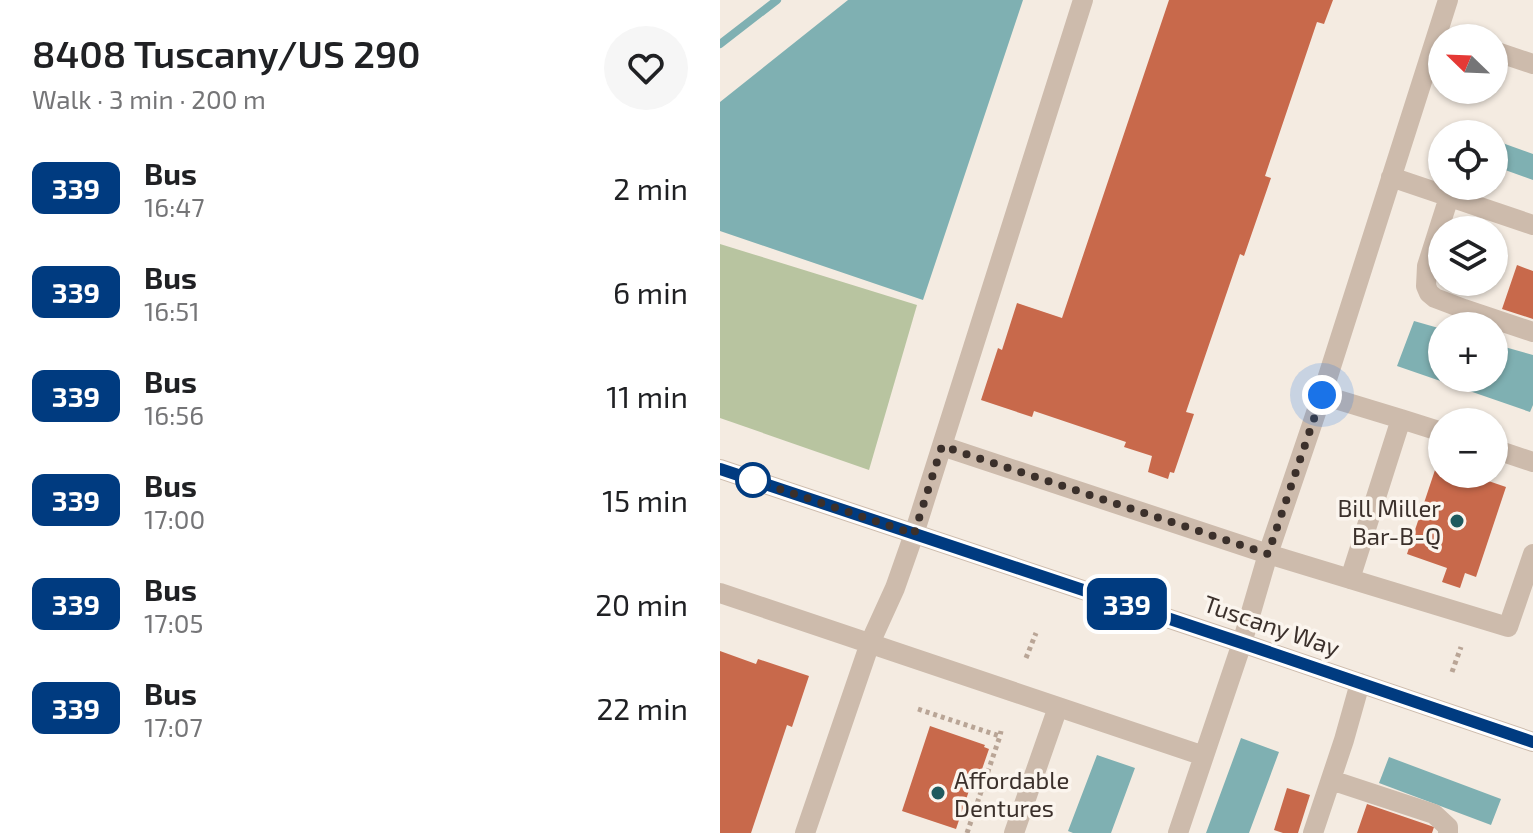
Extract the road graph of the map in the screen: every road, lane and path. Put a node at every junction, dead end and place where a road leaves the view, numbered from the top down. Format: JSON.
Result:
{"nodes":[{"id":1,"x":1083,"y":0,"type":"edge"},
{"id":2,"x":1448,"y":0,"type":"edge"},
{"id":3,"x":1447,"y":24,"type":"edge"},
{"id":4,"x":1508,"y":56,"type":"edge"},
{"id":5,"x":1533,"y":64,"type":"edge"},
{"id":6,"x":1428,"y":83,"type":"edge"},
{"id":7,"x":1391,"y":177,"type":"junction"},
{"id":8,"x":1428,"y":190,"type":"edge"},
{"id":9,"x":1448,"y":200,"type":"edge"},
{"id":10,"x":1458,"y":200,"type":"edge"},
{"id":11,"x":1533,"y":225,"type":"edge"},
{"id":12,"x":1533,"y":332,"type":"edge"},
{"id":13,"x":1322,"y":395,"type":"junction"},
{"id":14,"x":1401,"y":419,"type":"junction"},
{"id":15,"x":1428,"y":428,"type":"edge"},
{"id":16,"x":942,"y":446,"type":"junction"},
{"id":17,"x":1508,"y":454,"type":"edge"},
{"id":18,"x":1533,"y":462,"type":"edge"},
{"id":19,"x":720,"y":469,"type":"edge"},
{"id":20,"x":914,"y":534,"type":"junction"},
{"id":21,"x":1268,"y":554,"type":"junction"},
{"id":22,"x":1533,"y":554,"type":"edge"},
{"id":23,"x":1350,"y":579,"type":"junction"},
{"id":24,"x":720,"y":593,"type":"edge"},
{"id":25,"x":1036,"y":633,"type":"dead end"},
{"id":26,"x":870,"y":643,"type":"junction"},
{"id":27,"x":1242,"y":643,"type":"junction"},
{"id":28,"x":1461,"y":647,"type":"dead end"},
{"id":29,"x":1026,"y":658,"type":"dead end"},
{"id":30,"x":1452,"y":672,"type":"dead end"},
{"id":31,"x":1360,"y":683,"type":"junction"},
{"id":32,"x":1058,"y":707,"type":"junction"},
{"id":33,"x":918,"y":709,"type":"dead end"},
{"id":34,"x":1533,"y":742,"type":"edge"},
{"id":35,"x":1204,"y":756,"type":"junction"},
{"id":36,"x":1331,"y":780,"type":"junction"},
{"id":37,"x":805,"y":833,"type":"edge"},
{"id":38,"x":967,"y":833,"type":"edge"},
{"id":39,"x":1014,"y":833,"type":"edge"},
{"id":40,"x":1178,"y":833,"type":"edge"},
{"id":41,"x":1313,"y":833,"type":"edge"},
{"id":42,"x":1448,"y":833,"type":"edge"}],
"edges":[{"from":1,"to":16,"type":"street"},
{"from":2,"to":3,"type":"street"},
{"from":4,"to":5,"type":"street"},
{"from":6,"to":7,"type":"street"},
{"from":7,"to":8,"type":"street"},
{"from":7,"to":13,"type":"street"},
{"from":9,"to":12,"type":"street"},
{"from":10,"to":11,"type":"street"},
{"from":13,"to":14,"type":"street"},
{"from":13,"to":21,"type":"street"},
{"from":14,"to":15,"type":"street"},
{"from":14,"to":23,"type":"street"},
{"from":16,"to":20,"type":"street"},
{"from":16,"to":21,"type":"street"},
{"from":17,"to":18,"type":"street"},
{"from":19,"to":20,"type":"street","name":"Tuscany Way"},
{"from":20,"to":26,"type":"street"},
{"from":20,"to":27,"type":"street","name":"Tuscany Way"},
{"from":21,"to":23,"type":"street"},
{"from":21,"to":27,"type":"street"},
{"from":22,"to":23,"type":"street"},
{"from":24,"to":26,"type":"street"},
{"from":25,"to":29,"type":"path"},
{"from":26,"to":32,"type":"street"},
{"from":26,"to":37,"type":"street"},
{"from":27,"to":31,"type":"street","name":"Tuscany Way"},
{"from":27,"to":35,"type":"street"},
{"from":28,"to":30,"type":"path"},
{"from":31,"to":34,"type":"street","name":"Tuscany Way"},
{"from":31,"to":36,"type":"street"},
{"from":32,"to":35,"type":"street"},
{"from":32,"to":39,"type":"street"},
{"from":33,"to":38,"type":"path"},
{"from":35,"to":40,"type":"street"},
{"from":36,"to":41,"type":"street"},
{"from":36,"to":42,"type":"street"}]}
